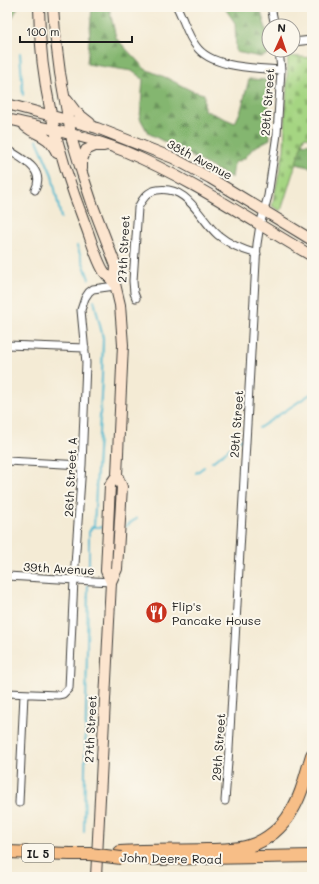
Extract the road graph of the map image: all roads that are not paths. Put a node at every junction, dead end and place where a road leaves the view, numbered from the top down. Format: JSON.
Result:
{"nodes":[{"id":1,"x":40,"y":7,"type":"edge"},
{"id":2,"x":53,"y":7,"type":"edge"},
{"id":3,"x":177,"y":7,"type":"edge"},
{"id":4,"x":271,"y":7,"type":"edge"},
{"id":5,"x":273,"y":18,"type":"edge"},
{"id":6,"x":312,"y":40,"type":"edge"},
{"id":7,"x":301,"y":41,"type":"edge"},
{"id":8,"x":280,"y":58,"type":"edge"},
{"id":9,"x":281,"y":70,"type":"junction"},
{"id":10,"x":45,"y":83,"type":"junction"},
{"id":11,"x":64,"y":95,"type":"junction"},
{"id":12,"x":7,"y":104,"type":"edge"},
{"id":13,"x":18,"y":106,"type":"junction"},
{"id":14,"x":50,"y":115,"type":"junction"},
{"id":15,"x":7,"y":119,"type":"edge"},
{"id":16,"x":68,"y":120,"type":"junction"},
{"id":17,"x":20,"y":122,"type":"junction"},
{"id":18,"x":97,"y":128,"type":"junction"},
{"id":19,"x":54,"y":130,"type":"junction"},
{"id":20,"x":71,"y":134,"type":"junction"},
{"id":21,"x":111,"y":147,"type":"junction"},
{"id":22,"x":7,"y":149,"type":"edge"},
{"id":23,"x":64,"y":165,"type":"junction"},
{"id":24,"x":82,"y":173,"type":"junction"},
{"id":25,"x":35,"y":190,"type":"dead end"},
{"id":26,"x":265,"y":211,"type":"junction"},
{"id":27,"x":260,"y":225,"type":"junction"},
{"id":28,"x":312,"y":240,"type":"edge"},
{"id":29,"x":257,"y":254,"type":"junction"},
{"id":30,"x":312,"y":256,"type":"edge"},
{"id":31,"x":115,"y":285,"type":"junction"},
{"id":32,"x":136,"y":298,"type":"dead end"},
{"id":33,"x":7,"y":345,"type":"edge"},
{"id":34,"x":86,"y":348,"type":"junction"},
{"id":35,"x":7,"y":461,"type":"edge"},
{"id":36,"x":82,"y":465,"type":"junction"},
{"id":37,"x":7,"y":576,"type":"edge"},
{"id":38,"x":74,"y":579,"type":"junction"},
{"id":39,"x":111,"y":582,"type":"junction"},
{"id":40,"x":7,"y":693,"type":"edge"},
{"id":41,"x":24,"y":694,"type":"junction"},
{"id":42,"x":312,"y":755,"type":"edge"},
{"id":43,"x":225,"y":801,"type":"dead end"},
{"id":44,"x":19,"y":803,"type":"dead end"},
{"id":45,"x":7,"y":852,"type":"edge"},
{"id":46,"x":121,"y":855,"type":"junction"},
{"id":47,"x":312,"y":856,"type":"edge"},
{"id":48,"x":96,"y":877,"type":"edge"}],
"edges":[{"from":1,"to":10,"type":"main road","name":"27th Street"},
{"from":2,"to":11,"type":"main road","name":"27th Street"},
{"from":3,"to":9,"type":"street"},
{"from":4,"to":5,"type":"street"},
{"from":6,"to":7,"type":"street"},
{"from":8,"to":9,"type":"street","name":"29th Street"},
{"from":9,"to":26,"type":"street","name":"29th Street"},
{"from":10,"to":13,"type":"main road"},
{"from":10,"to":14,"type":"main road","name":"27th Street"},
{"from":11,"to":16,"type":"main road","name":"27th Street"},
{"from":11,"to":18,"type":"main road"},
{"from":12,"to":13,"type":"main road"},
{"from":13,"to":14,"type":"main road","name":"38th Avenue"},
{"from":14,"to":16,"type":"main road","name":"38th Avenue"},
{"from":14,"to":19,"type":"main road","name":"27th Street"},
{"from":15,"to":17,"type":"main road"},
{"from":16,"to":18,"type":"main road","name":"38th Avenue"},
{"from":16,"to":20,"type":"main road","name":"27th Street"},
{"from":17,"to":19,"type":"main road"},
{"from":17,"to":23,"type":"main road"},
{"from":18,"to":26,"type":"main road","name":"38th Avenue"},
{"from":19,"to":20,"type":"main road"},
{"from":19,"to":23,"type":"main road","name":"27th Street"},
{"from":20,"to":21,"type":"main road"},
{"from":20,"to":24,"type":"main road","name":"27th Street"},
{"from":21,"to":24,"type":"main road"},
{"from":21,"to":27,"type":"main road"},
{"from":22,"to":25,"type":"street"},
{"from":23,"to":31,"type":"main road","name":"27th Street"},
{"from":24,"to":31,"type":"main road","name":"27th Street"},
{"from":26,"to":27,"type":"street","name":"29th Street"},
{"from":26,"to":28,"type":"main road","name":"38th Avenue"},
{"from":27,"to":29,"type":"street","name":"29th Street"},
{"from":27,"to":30,"type":"main road"},
{"from":29,"to":32,"type":"street","name":"27th Street"},
{"from":29,"to":43,"type":"street","name":"29th Street"},
{"from":31,"to":34,"type":"street","name":"26th Street A"},
{"from":31,"to":39,"type":"main road","name":"27th Street"},
{"from":33,"to":34,"type":"street"},
{"from":34,"to":36,"type":"street","name":"26th Street A"},
{"from":35,"to":36,"type":"street"},
{"from":36,"to":38,"type":"street","name":"26th Street A"},
{"from":37,"to":38,"type":"street","name":"39th Avenue"},
{"from":38,"to":39,"type":"street","name":"39th Avenue"},
{"from":38,"to":41,"type":"street","name":"26th Street A"},
{"from":39,"to":48,"type":"main road","name":"27th Street"},
{"from":40,"to":41,"type":"street"},
{"from":41,"to":44,"type":"street"},
{"from":42,"to":46,"type":"highway"},
{"from":45,"to":46,"type":"highway","name":"John Deere Road","number":"IL 5","bridge":true},
{"from":46,"to":47,"type":"highway","name":"John Deere Road","number":"IL 5"}]}
